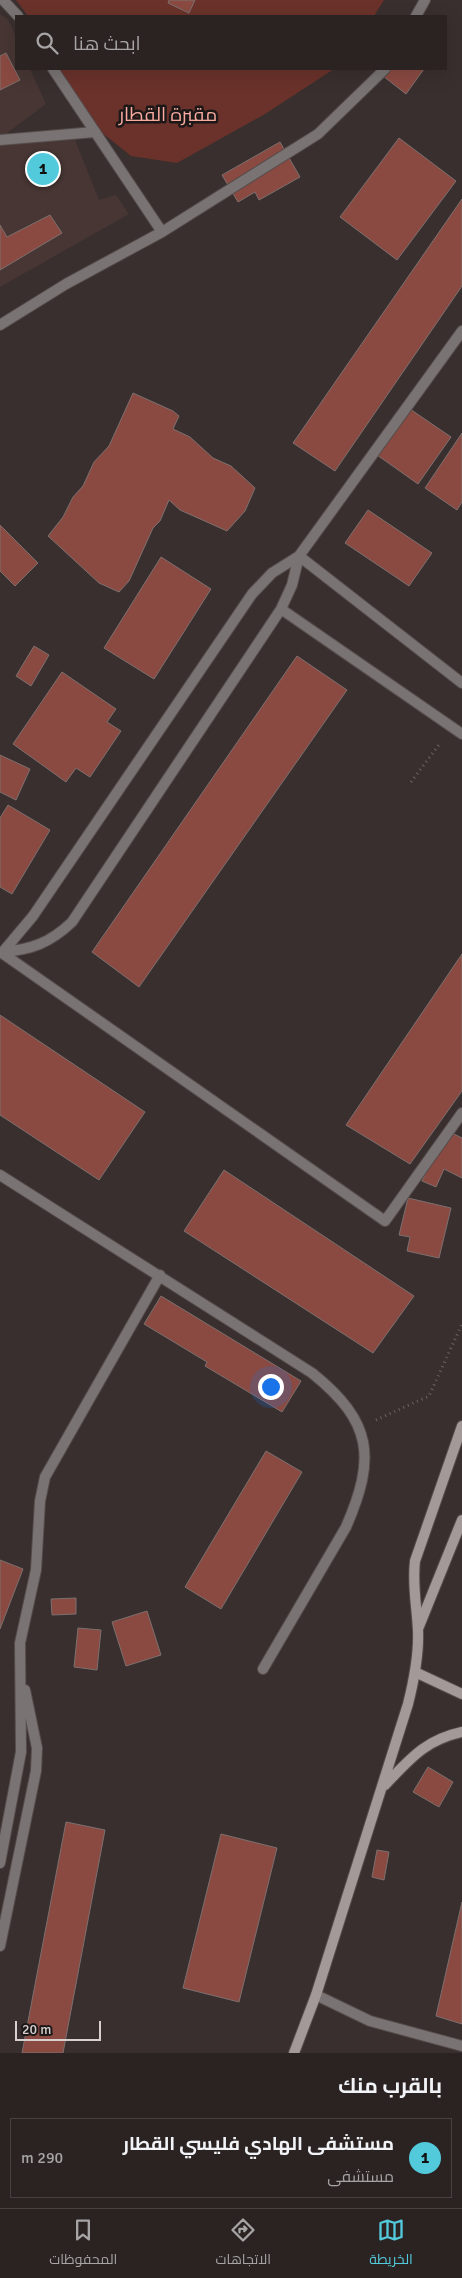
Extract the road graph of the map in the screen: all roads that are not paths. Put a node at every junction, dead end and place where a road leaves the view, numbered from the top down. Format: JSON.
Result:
{"nodes":[{"id":1,"x":3,"y":0,"type":"edge"},
{"id":2,"x":425,"y":0,"type":"edge"},
{"id":3,"x":17,"y":15,"type":"edge"},
{"id":4,"x":417,"y":15,"type":"edge"},
{"id":5,"x":54,"y":70,"type":"edge"},
{"id":6,"x":383,"y":70,"type":"edge"},
{"id":7,"x":96,"y":132,"type":"junction"},
{"id":8,"x":0,"y":140,"type":"edge"},
{"id":9,"x":162,"y":232,"type":"junction"},
{"id":10,"x":0,"y":325,"type":"edge"},
{"id":11,"x":462,"y":331,"type":"edge"},
{"id":12,"x":298,"y":556,"type":"junction"},
{"id":13,"x":281,"y":609,"type":"junction"},
{"id":14,"x":462,"y":683,"type":"edge"},
{"id":15,"x":462,"y":734,"type":"edge"},
{"id":16,"x":1,"y":952,"type":"edge"},
{"id":17,"x":462,"y":1113,"type":"edge"},
{"id":18,"x":0,"y":1176,"type":"edge"},
{"id":19,"x":160,"y":1275,"type":"junction"},
{"id":20,"x":462,"y":1426,"type":"edge"},
{"id":21,"x":462,"y":1520,"type":"edge"},
{"id":22,"x":418,"y":1630,"type":"junction"},
{"id":23,"x":19,"y":1662,"type":"junction"},
{"id":24,"x":263,"y":1670,"type":"dead end"},
{"id":25,"x":415,"y":1672,"type":"junction"},
{"id":26,"x":462,"y":1694,"type":"edge"},
{"id":27,"x":462,"y":1732,"type":"edge"},
{"id":28,"x":382,"y":1788,"type":"junction"},
{"id":29,"x":0,"y":1863,"type":"edge"},
{"id":30,"x":0,"y":1946,"type":"edge"},
{"id":31,"x":316,"y":1995,"type":"junction"},
{"id":32,"x":462,"y":2046,"type":"edge"},
{"id":33,"x":294,"y":2053,"type":"edge"}],
"edges":[{"from":1,"to":3,"type":"street"},
{"from":2,"to":4,"type":"street"},
{"from":5,"to":7,"type":"street"},
{"from":6,"to":9,"type":"street"},
{"from":7,"to":8,"type":"street"},
{"from":7,"to":9,"type":"street"},
{"from":9,"to":10,"type":"street"},
{"from":11,"to":12,"type":"street"},
{"from":12,"to":13,"type":"street"},
{"from":12,"to":14,"type":"street"},
{"from":12,"to":16,"type":"street"},
{"from":13,"to":15,"type":"street"},
{"from":13,"to":16,"type":"street"},
{"from":16,"to":17,"type":"street"},
{"from":18,"to":19,"type":"street"},
{"from":19,"to":23,"type":"street"},
{"from":19,"to":24,"type":"street"},
{"from":20,"to":22,"type":"main road"},
{"from":21,"to":22,"type":"main road"},
{"from":22,"to":25,"type":"main road"},
{"from":23,"to":29,"type":"street"},
{"from":23,"to":30,"type":"street"},
{"from":25,"to":26,"type":"main road"},
{"from":25,"to":28,"type":"main road"},
{"from":27,"to":28,"type":"main road"},
{"from":28,"to":31,"type":"main road"},
{"from":31,"to":32,"type":"street"},
{"from":31,"to":33,"type":"main road"}]}
